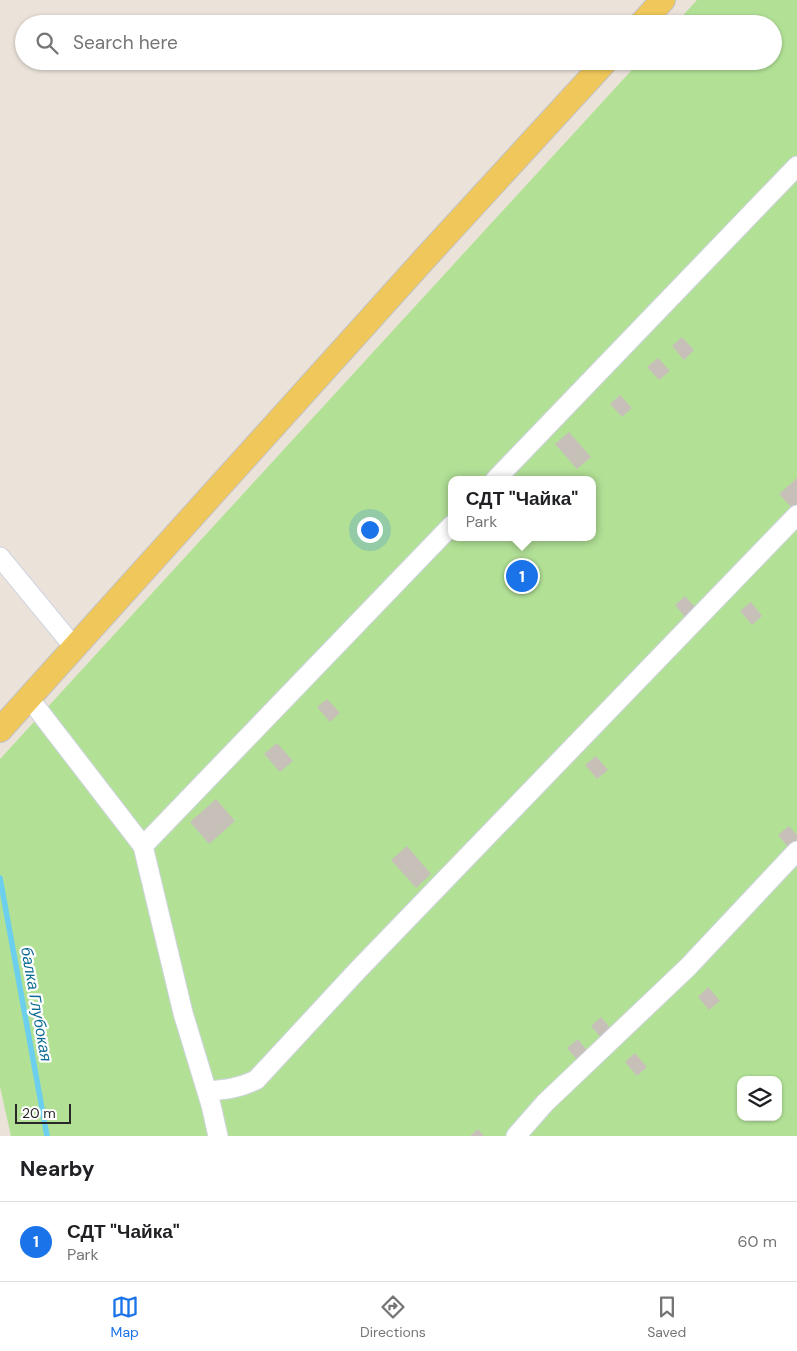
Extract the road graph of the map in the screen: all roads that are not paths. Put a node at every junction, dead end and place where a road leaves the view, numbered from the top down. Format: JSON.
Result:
{"nodes":[{"id":1,"x":663,"y":0,"type":"edge"},
{"id":2,"x":649,"y":15,"type":"edge"},
{"id":3,"x":598,"y":70,"type":"edge"},
{"id":4,"x":797,"y":166,"type":"edge"},
{"id":5,"x":499,"y":476,"type":"edge"},
{"id":6,"x":797,"y":515,"type":"edge"},
{"id":7,"x":448,"y":529,"type":"edge"},
{"id":8,"x":0,"y":557,"type":"edge"},
{"id":9,"x":74,"y":647,"type":"junction"},
{"id":10,"x":29,"y":698,"type":"junction"},
{"id":11,"x":0,"y":730,"type":"edge"},
{"id":12,"x":143,"y":846,"type":"junction"},
{"id":13,"x":797,"y":851,"type":"edge"},
{"id":14,"x":207,"y":1091,"type":"junction"},
{"id":15,"x":218,"y":1136,"type":"edge"},
{"id":16,"x":516,"y":1136,"type":"edge"}],
"edges":[{"from":1,"to":2,"type":"main road"},
{"from":3,"to":9,"type":"main road"},
{"from":4,"to":5,"type":"lane"},
{"from":6,"to":14,"type":"lane"},
{"from":7,"to":12,"type":"lane"},
{"from":8,"to":9,"type":"lane"},
{"from":9,"to":10,"type":"main road"},
{"from":10,"to":11,"type":"main road"},
{"from":10,"to":12,"type":"lane"},
{"from":12,"to":14,"type":"lane"},
{"from":13,"to":16,"type":"lane"},
{"from":14,"to":15,"type":"lane"}]}
